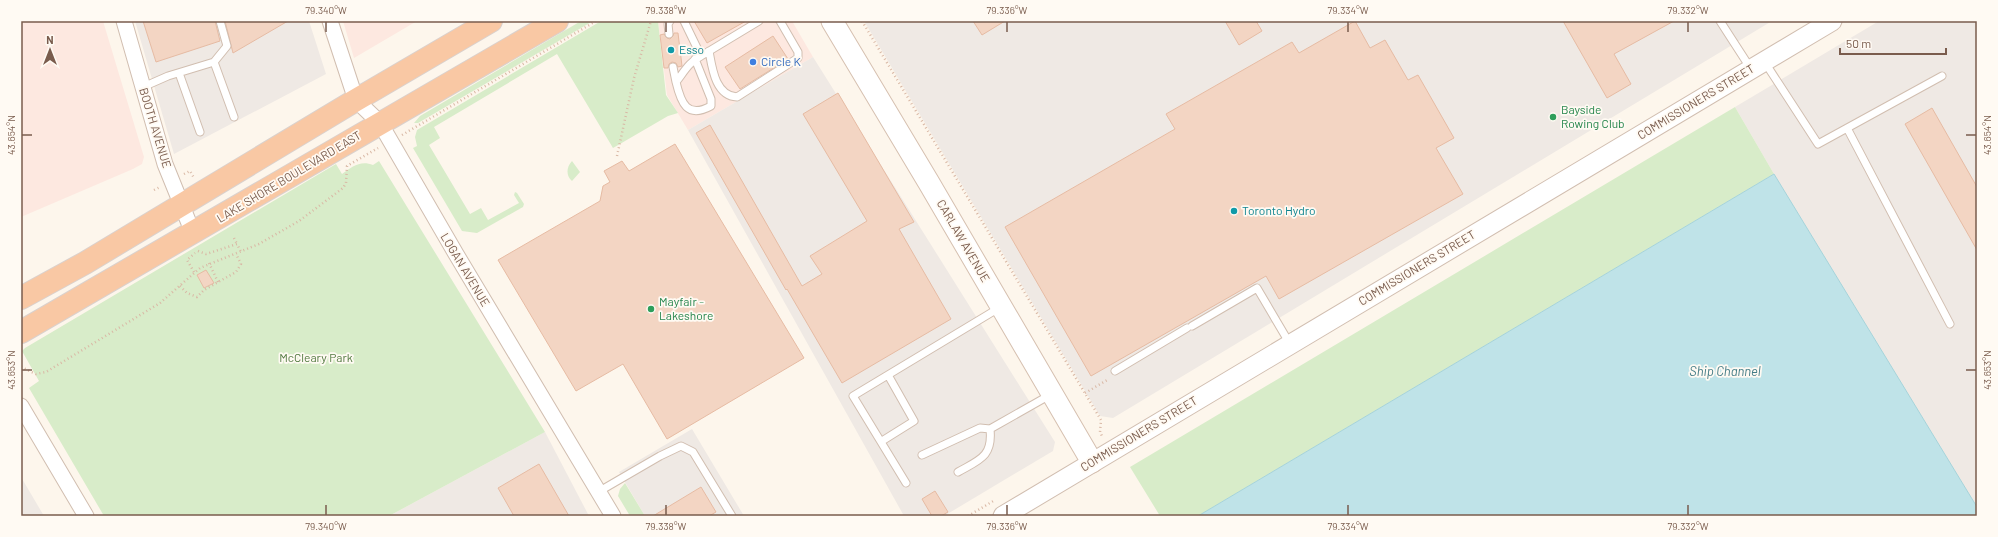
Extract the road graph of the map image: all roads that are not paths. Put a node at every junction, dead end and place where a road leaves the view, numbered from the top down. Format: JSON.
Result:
{"nodes":[{"id":1,"x":124,"y":21,"type":"edge"},
{"id":2,"x":220,"y":21,"type":"edge"},
{"id":3,"x":330,"y":21,"type":"edge"},
{"id":4,"x":491,"y":21,"type":"edge"},
{"id":5,"x":670,"y":21,"type":"edge"},
{"id":6,"x":684,"y":21,"type":"edge"},
{"id":7,"x":758,"y":21,"type":"edge"},
{"id":8,"x":780,"y":21,"type":"edge"},
{"id":9,"x":832,"y":21,"type":"edge"},
{"id":10,"x":1832,"y":21,"type":"edge"},
{"id":11,"x":555,"y":22,"type":"edge"},
{"id":12,"x":1722,"y":22,"type":"edge"},
{"id":13,"x":669,"y":34,"type":"dead end"},
{"id":14,"x":709,"y":51,"type":"junction"},
{"id":15,"x":696,"y":59,"type":"junction"},
{"id":16,"x":214,"y":62,"type":"junction"},
{"id":17,"x":1758,"y":65,"type":"junction"},
{"id":18,"x":674,"y":67,"type":"dead end"},
{"id":19,"x":179,"y":72,"type":"junction"},
{"id":20,"x":1942,"y":76,"type":"dead end"},
{"id":21,"x":676,"y":82,"type":"junction"},
{"id":22,"x":143,"y":87,"type":"junction"},
{"id":23,"x":356,"y":100,"type":"junction"},
{"id":24,"x":234,"y":117,"type":"dead end"},
{"id":25,"x":380,"y":123,"type":"junction"},
{"id":26,"x":1847,"y":128,"type":"junction"},
{"id":27,"x":200,"y":132,"type":"dead end"},
{"id":28,"x":182,"y":205,"type":"junction"},
{"id":29,"x":195,"y":242,"type":"junction"},
{"id":30,"x":21,"y":298,"type":"edge"},
{"id":31,"x":1001,"y":307,"type":"junction"},
{"id":32,"x":1950,"y":324,"type":"dead end"},
{"id":33,"x":21,"y":332,"type":"edge"},
{"id":34,"x":1290,"y":344,"type":"junction"},
{"id":35,"x":1115,"y":371,"type":"dead end"},
{"id":36,"x":888,"y":375,"type":"junction"},
{"id":37,"x":1052,"y":394,"type":"junction"},
{"id":38,"x":21,"y":406,"type":"edge"},
{"id":39,"x":990,"y":429,"type":"junction"},
{"id":40,"x":882,"y":442,"type":"junction"},
{"id":41,"x":922,"y":455,"type":"dead end"},
{"id":42,"x":1092,"y":462,"type":"junction"},
{"id":43,"x":958,"y":472,"type":"dead end"},
{"id":44,"x":906,"y":484,"type":"dead end"},
{"id":45,"x":598,"y":492,"type":"junction"},
{"id":46,"x":86,"y":516,"type":"edge"},
{"id":47,"x":613,"y":516,"type":"edge"},
{"id":48,"x":732,"y":516,"type":"edge"},
{"id":49,"x":1003,"y":516,"type":"edge"}],
"edges":[{"from":1,"to":22,"type":"street","name":"BOOTH AVENUE"},
{"from":2,"to":16,"type":"lane"},
{"from":3,"to":23,"type":"street","name":"LOGAN AVENUE"},
{"from":4,"to":23,"type":"highway"},
{"from":5,"to":13,"type":"lane"},
{"from":6,"to":15,"type":"lane"},
{"from":7,"to":14,"type":"lane"},
{"from":8,"to":14,"type":"lane"},
{"from":9,"to":31,"type":"main road","name":"CARLAW AVENUE"},
{"from":10,"to":17,"type":"street","name":"COMMISSIONERS STREET"},
{"from":11,"to":25,"type":"highway","name":"LAKE SHORE BOULEVARD EAST"},
{"from":12,"to":17,"type":"lane"},
{"from":14,"to":15,"type":"lane"},
{"from":15,"to":21,"type":"lane"},
{"from":15,"to":21,"type":"lane"},
{"from":16,"to":19,"type":"lane"},
{"from":16,"to":24,"type":"lane"},
{"from":17,"to":26,"type":"lane"},
{"from":17,"to":34,"type":"street","name":"COMMISSIONERS STREET"},
{"from":18,"to":21,"type":"lane"},
{"from":19,"to":22,"type":"lane"},
{"from":19,"to":27,"type":"lane"},
{"from":20,"to":26,"type":"lane"},
{"from":22,"to":28,"type":"street","name":"BOOTH AVENUE"},
{"from":23,"to":25,"type":"street","name":"LOGAN AVENUE"},
{"from":23,"to":28,"type":"highway"},
{"from":25,"to":29,"type":"highway","name":"LAKE SHORE BOULEVARD EAST"},
{"from":25,"to":45,"type":"street","name":"LOGAN AVENUE"},
{"from":26,"to":32,"type":"lane"},
{"from":28,"to":29,"type":"street","name":"BOOTH AVENUE"},
{"from":28,"to":30,"type":"highway"},
{"from":29,"to":33,"type":"highway","name":"LAKE SHORE BOULEVARD EAST"},
{"from":31,"to":36,"type":"lane"},
{"from":31,"to":37,"type":"main road","name":"CARLAW AVENUE"},
{"from":34,"to":35,"type":"lane"},
{"from":34,"to":42,"type":"street","name":"COMMISSIONERS STREET"},
{"from":36,"to":40,"type":"lane"},
{"from":36,"to":40,"type":"lane"},
{"from":37,"to":39,"type":"lane"},
{"from":37,"to":42,"type":"main road","name":"CARLAW AVENUE"},
{"from":38,"to":46,"type":"street"},
{"from":39,"to":41,"type":"lane"},
{"from":39,"to":43,"type":"lane"},
{"from":40,"to":44,"type":"lane"},
{"from":42,"to":49,"type":"street","name":"COMMISSIONERS STREET"},
{"from":45,"to":47,"type":"street","name":"LOGAN AVENUE"},
{"from":45,"to":48,"type":"lane"}]}
